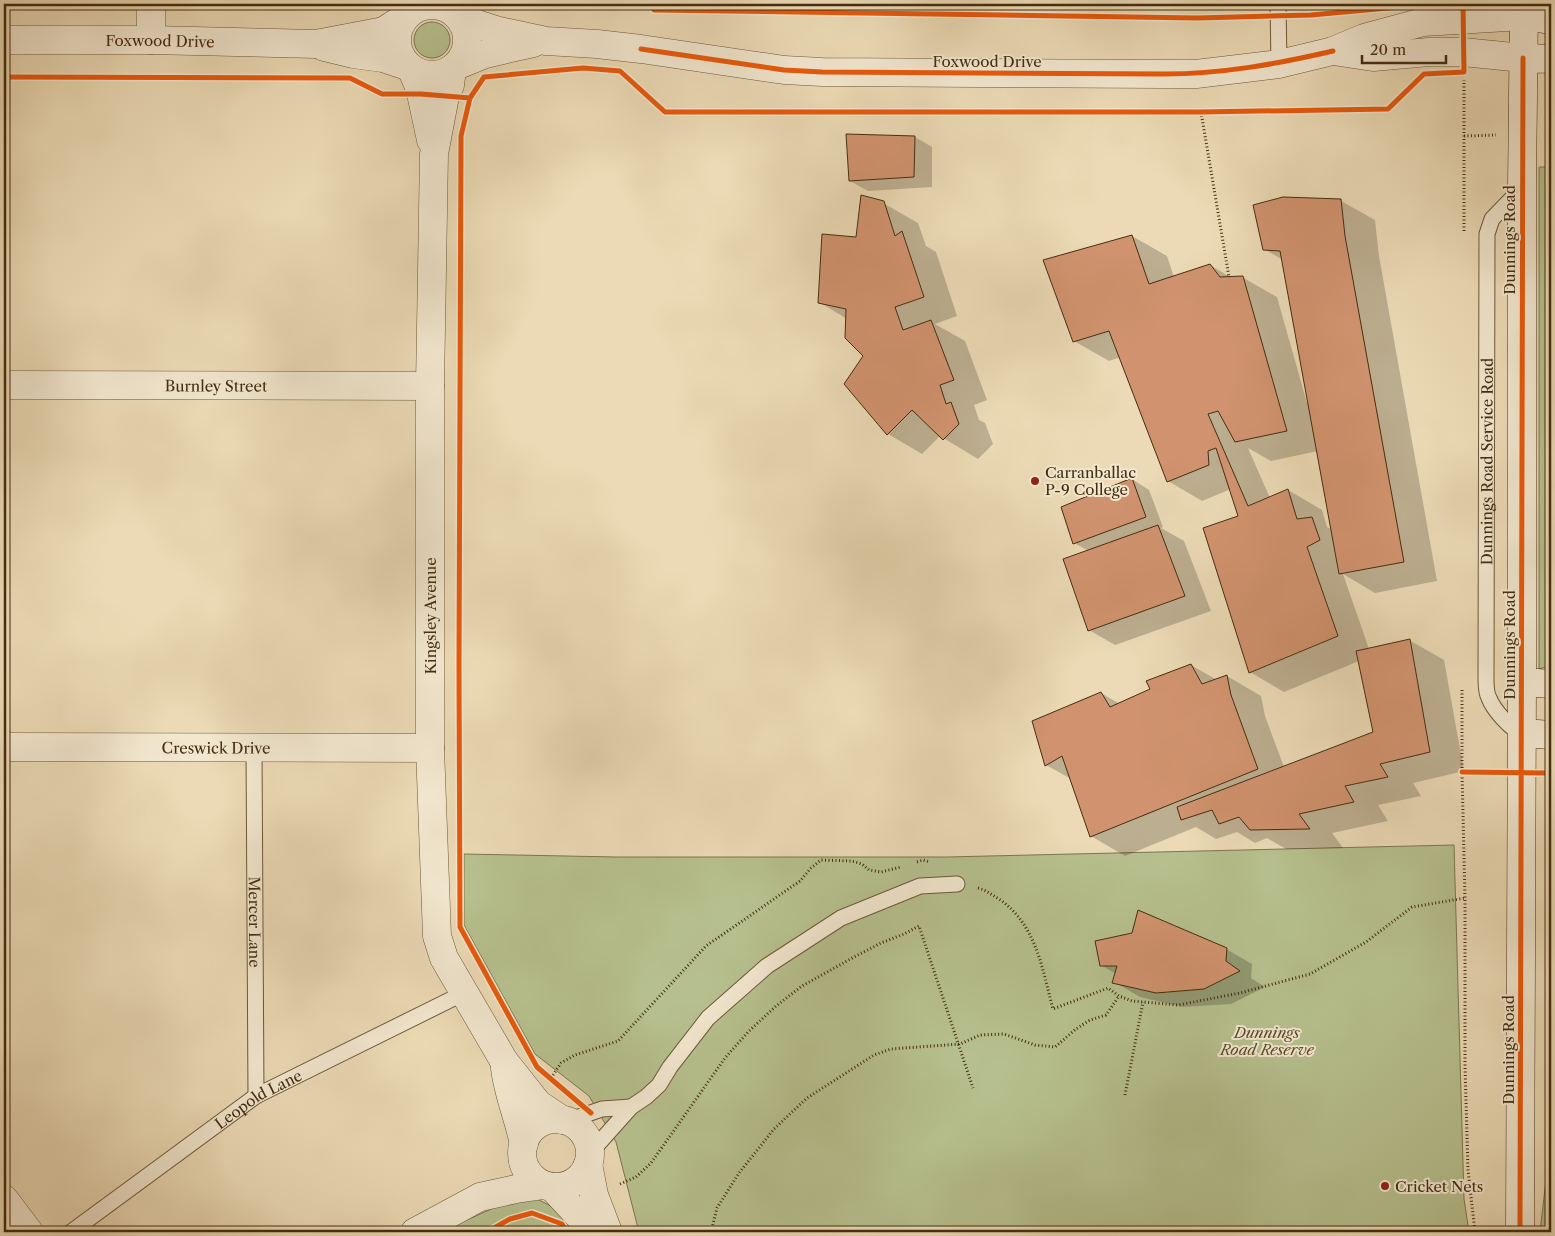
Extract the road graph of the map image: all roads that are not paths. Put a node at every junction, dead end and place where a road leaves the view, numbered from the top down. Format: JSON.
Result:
{"nodes":[{"id":1,"x":151,"y":4,"type":"edge"},
{"id":2,"x":1278,"y":4,"type":"edge"},
{"id":3,"x":1524,"y":10,"type":"edge"},
{"id":4,"x":456,"y":14,"type":"junction"},
{"id":5,"x":404,"y":18,"type":"junction"},
{"id":6,"x":1551,"y":20,"type":"edge"},
{"id":7,"x":4,"y":40,"type":"edge"},
{"id":8,"x":151,"y":40,"type":"junction"},
{"id":9,"x":546,"y":41,"type":"junction"},
{"id":10,"x":316,"y":44,"type":"junction"},
{"id":11,"x":1333,"y":51,"type":"junction"},
{"id":12,"x":1523,"y":58,"type":"junction"},
{"id":13,"x":1551,"y":59,"type":"edge"},
{"id":14,"x":1279,"y":64,"type":"junction"},
{"id":15,"x":455,"y":67,"type":"junction"},
{"id":16,"x":409,"y":68,"type":"junction"},
{"id":17,"x":434,"y":154,"type":"junction"},
{"id":18,"x":1522,"y":188,"type":"junction"},
{"id":19,"x":4,"y":385,"type":"edge"},
{"id":20,"x":430,"y":386,"type":"junction"},
{"id":21,"x":1522,"y":682,"type":"junction"},
{"id":22,"x":1551,"y":684,"type":"edge"},
{"id":23,"x":1522,"y":733,"type":"junction"},
{"id":24,"x":1551,"y":735,"type":"edge"},
{"id":25,"x":4,"y":747,"type":"edge"},
{"id":26,"x":254,"y":748,"type":"junction"},
{"id":27,"x":430,"y":748,"type":"junction"},
{"id":28,"x":956,"y":884,"type":"road end"},
{"id":29,"x":464,"y":993,"type":"junction"},
{"id":30,"x":504,"y":1061,"type":"junction"},
{"id":31,"x":256,"y":1096,"type":"junction"},
{"id":32,"x":631,"y":1107,"type":"junction"},
{"id":33,"x":565,"y":1120,"type":"junction"},
{"id":34,"x":523,"y":1148,"type":"junction"},
{"id":35,"x":589,"y":1159,"type":"junction"},
{"id":36,"x":548,"y":1186,"type":"junction"},
{"id":37,"x":480,"y":1197,"type":"junction"},
{"id":38,"x":4,"y":1198,"type":"edge"},
{"id":39,"x":29,"y":1232,"type":"edge"},
{"id":40,"x":71,"y":1232,"type":"edge"},
{"id":41,"x":415,"y":1232,"type":"edge"},
{"id":42,"x":594,"y":1232,"type":"edge"},
{"id":43,"x":608,"y":1232,"type":"edge"},
{"id":44,"x":1520,"y":1232,"type":"edge"}],
"edges":[{"from":1,"to":8,"type":"street"},
{"from":2,"to":14,"type":"lane"},
{"from":3,"to":6,"type":"street","name":"Foxwood Drive"},
{"from":3,"to":11,"type":"street","name":"Foxwood Drive"},
{"from":3,"to":12,"type":"street","name":"Dunnings Road"},
{"from":4,"to":5,"type":"street","name":"Foxwood Drive"},
{"from":4,"to":9,"type":"street","name":"Foxwood Drive"},
{"from":4,"to":15,"type":"street"},
{"from":5,"to":10,"type":"street","name":"Foxwood Drive"},
{"from":5,"to":16,"type":"street"},
{"from":7,"to":8,"type":"street","name":"Foxwood Drive"},
{"from":8,"to":10,"type":"street","name":"Foxwood Drive"},
{"from":9,"to":14,"type":"street","name":"Foxwood Drive"},
{"from":9,"to":15,"type":"street","name":"Foxwood Drive"},
{"from":10,"to":16,"type":"street","name":"Foxwood Drive"},
{"from":11,"to":12,"type":"street","name":"Foxwood Drive"},
{"from":11,"to":14,"type":"street","name":"Foxwood Drive"},
{"from":12,"to":13,"type":"street","name":"Foxwood Drive"},
{"from":12,"to":18,"type":"street","name":"Dunnings Road"},
{"from":15,"to":16,"type":"street","name":"Foxwood Drive"},
{"from":15,"to":17,"type":"street","name":"Kingsley Avenue"},
{"from":16,"to":17,"type":"street","name":"Kingsley Avenue"},
{"from":17,"to":20,"type":"street","name":"Kingsley Avenue"},
{"from":18,"to":21,"type":"street","name":"Dunnings Road"},
{"from":18,"to":23,"type":"lane","name":"Dunnings Road Service Road"},
{"from":19,"to":20,"type":"street","name":"Burnley Street"},
{"from":20,"to":27,"type":"street","name":"Kingsley Avenue"},
{"from":21,"to":22,"type":"street"},
{"from":21,"to":23,"type":"street","name":"Dunnings Road"},
{"from":23,"to":24,"type":"street"},
{"from":23,"to":44,"type":"street","name":"Dunnings Road"},
{"from":25,"to":26,"type":"street","name":"Creswick Drive"},
{"from":26,"to":27,"type":"street","name":"Creswick Drive"},
{"from":26,"to":31,"type":"lane","name":"Mercer Lane"},
{"from":27,"to":29,"type":"street","name":"Kingsley Avenue"},
{"from":28,"to":32,"type":"lane"},
{"from":29,"to":30,"type":"street","name":"Kingsley Avenue"},
{"from":29,"to":31,"type":"lane","name":"Leopold Lane"},
{"from":30,"to":33,"type":"street","name":"Kingsley Avenue"},
{"from":30,"to":34,"type":"street","name":"Kingsley Avenue"},
{"from":31,"to":40,"type":"lane","name":"Leopold Lane"},
{"from":32,"to":33,"type":"lane"},
{"from":32,"to":35,"type":"lane"},
{"from":33,"to":34,"type":"street"},
{"from":33,"to":35,"type":"street"},
{"from":34,"to":36,"type":"street"},
{"from":34,"to":37,"type":"street"},
{"from":35,"to":36,"type":"street"},
{"from":35,"to":43,"type":"street"},
{"from":36,"to":37,"type":"street"},
{"from":36,"to":42,"type":"street"},
{"from":37,"to":41,"type":"street"},
{"from":38,"to":39,"type":"street"}]}
